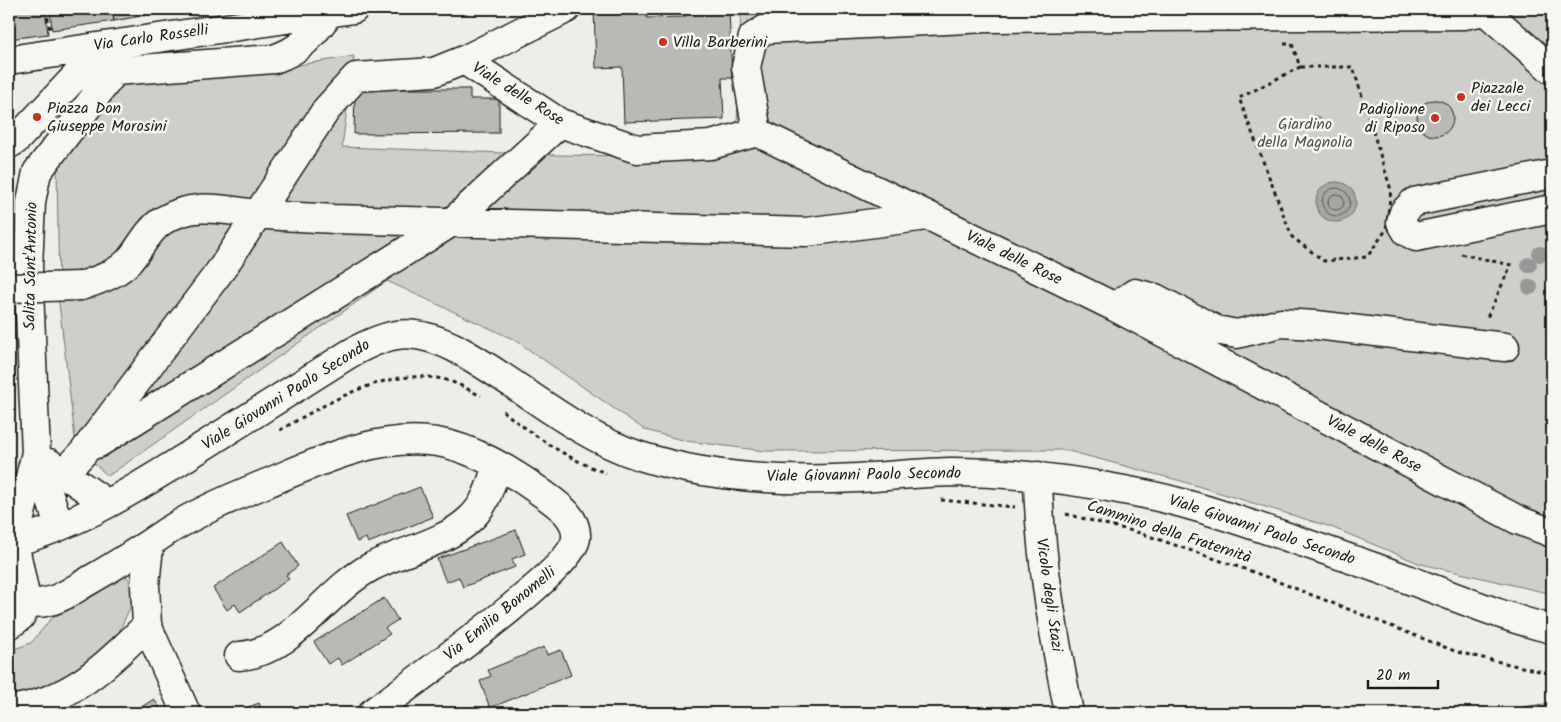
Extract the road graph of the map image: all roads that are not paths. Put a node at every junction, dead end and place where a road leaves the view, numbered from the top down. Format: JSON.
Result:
{"nodes":[{"id":1,"x":566,"y":9,"type":"edge"},
{"id":2,"x":342,"y":10,"type":"edge"},
{"id":3,"x":1484,"y":10,"type":"edge"},
{"id":4,"x":992,"y":13,"type":"edge"},
{"id":5,"x":9,"y":60,"type":"edge"},
{"id":6,"x":464,"y":60,"type":"junction"},
{"id":7,"x":1552,"y":70,"type":"edge"},
{"id":8,"x":115,"y":71,"type":"junction"},
{"id":9,"x":560,"y":123,"type":"junction"},
{"id":10,"x":757,"y":132,"type":"junction"},
{"id":11,"x":9,"y":144,"type":"edge"},
{"id":12,"x":1552,"y":174,"type":"edge"},
{"id":13,"x":1552,"y":208,"type":"edge"},
{"id":14,"x":258,"y":214,"type":"junction"},
{"id":15,"x":927,"y":216,"type":"junction"},
{"id":16,"x":452,"y":222,"type":"junction"},
{"id":17,"x":9,"y":288,"type":"edge"},
{"id":18,"x":1115,"y":307,"type":"junction"},
{"id":19,"x":1505,"y":347,"type":"dead end"},
{"id":20,"x":36,"y":453,"type":"junction"},
{"id":21,"x":83,"y":453,"type":"junction"},
{"id":22,"x":497,"y":465,"type":"junction"},
{"id":23,"x":64,"y":473,"type":"junction"},
{"id":24,"x":1038,"y":476,"type":"junction"},
{"id":25,"x":106,"y":503,"type":"junction"},
{"id":26,"x":60,"y":526,"type":"junction"},
{"id":27,"x":1552,"y":533,"type":"edge"},
{"id":28,"x":11,"y":543,"type":"edge"},
{"id":29,"x":149,"y":546,"type":"junction"},
{"id":30,"x":30,"y":601,"type":"junction"},
{"id":31,"x":9,"y":625,"type":"edge"},
{"id":32,"x":147,"y":625,"type":"junction"},
{"id":33,"x":1552,"y":629,"type":"edge"},
{"id":34,"x":238,"y":656,"type":"dead end"},
{"id":35,"x":9,"y":710,"type":"edge"},
{"id":36,"x":186,"y":713,"type":"edge"},
{"id":37,"x":372,"y":713,"type":"edge"},
{"id":38,"x":1068,"y":713,"type":"edge"}],
"edges":[{"from":1,"to":6,"type":"street"},
{"from":2,"to":5,"type":"street","name":"Via Carlo Rosselli"},
{"from":2,"to":8,"type":"street"},
{"from":3,"to":4,"type":"street"},
{"from":3,"to":7,"type":"street"},
{"from":4,"to":10,"type":"street"},
{"from":6,"to":9,"type":"street","name":"Viale delle Rose"},
{"from":6,"to":14,"type":"street"},
{"from":8,"to":11,"type":"street"},
{"from":8,"to":20,"type":"street","name":"Salita Sant'Antonio"},
{"from":9,"to":10,"type":"street","name":"Viale delle Rose"},
{"from":9,"to":16,"type":"street"},
{"from":10,"to":15,"type":"street","name":"Viale delle Rose"},
{"from":12,"to":13,"type":"street"},
{"from":14,"to":16,"type":"street"},
{"from":14,"to":17,"type":"street","bridge":true},
{"from":14,"to":21,"type":"street"},
{"from":15,"to":16,"type":"street"},
{"from":15,"to":18,"type":"street","name":"Viale delle Rose"},
{"from":16,"to":21,"type":"street"},
{"from":18,"to":19,"type":"street"},
{"from":18,"to":27,"type":"street","name":"Viale delle Rose"},
{"from":20,"to":23,"type":"street"},
{"from":20,"to":26,"type":"street","name":"Salita Sant'Antonio"},
{"from":20,"to":28,"type":"street","name":"Salita Sant'Antonio"},
{"from":21,"to":23,"type":"street"},
{"from":22,"to":29,"type":"street","name":"Via Emilio Bonomelli"},
{"from":22,"to":34,"type":"street"},
{"from":22,"to":37,"type":"street","name":"Via Emilio Bonomelli"},
{"from":23,"to":25,"type":"street"},
{"from":24,"to":25,"type":"street","name":"Viale Giovanni Paolo Secondo"},
{"from":24,"to":33,"type":"street","name":"Viale Giovanni Paolo Secondo"},
{"from":24,"to":38,"type":"street","name":"Vicolo degli Stazi"},
{"from":25,"to":26,"type":"street","name":"Viale Giovanni Paolo Secondo"},
{"from":26,"to":28,"type":"street","name":"Viale Giovanni Paolo Secondo"},
{"from":28,"to":30,"type":"street"},
{"from":29,"to":30,"type":"street","name":"Via Emilio Bonomelli"},
{"from":29,"to":32,"type":"street"},
{"from":30,"to":31,"type":"street"},
{"from":32,"to":35,"type":"street"},
{"from":32,"to":36,"type":"street"}]}
